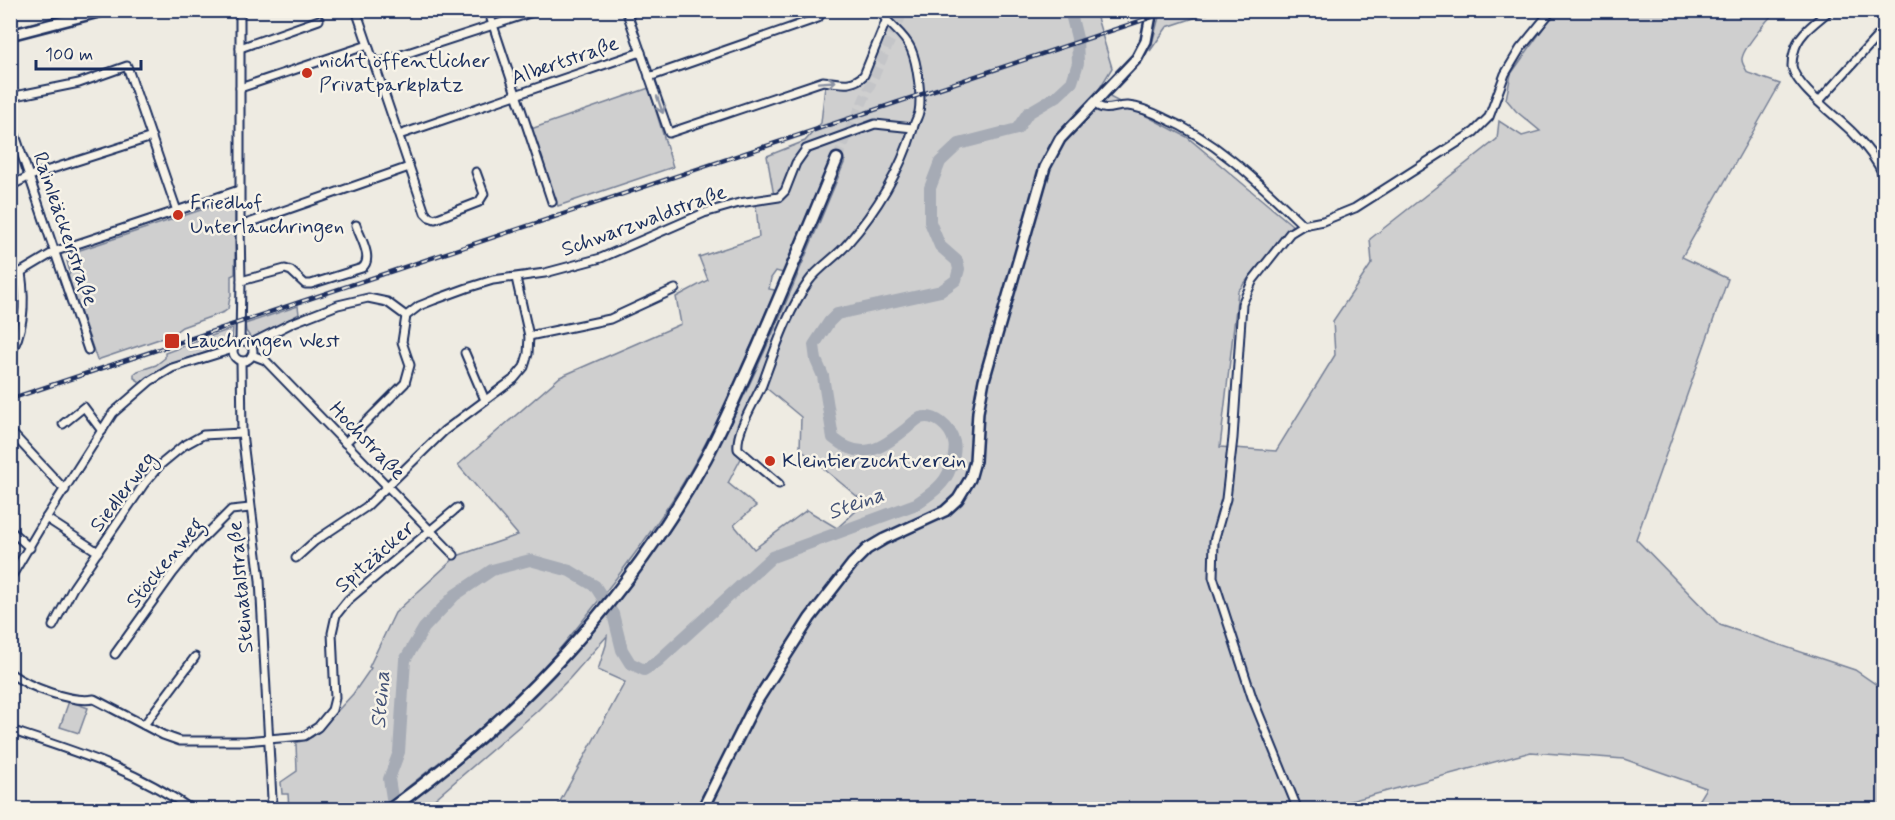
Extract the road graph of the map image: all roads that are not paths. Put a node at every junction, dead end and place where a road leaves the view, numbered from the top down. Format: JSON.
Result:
{"nodes":[{"id":1,"x":106,"y":10,"type":"edge"},
{"id":2,"x":240,"y":10,"type":"edge"},
{"id":3,"x":356,"y":10,"type":"edge"},
{"id":4,"x":488,"y":10,"type":"edge"},
{"id":5,"x":539,"y":10,"type":"edge"},
{"id":6,"x":626,"y":10,"type":"edge"},
{"id":7,"x":823,"y":10,"type":"edge"},
{"id":8,"x":879,"y":10,"type":"edge"},
{"id":9,"x":1552,"y":10,"type":"edge"},
{"id":10,"x":1830,"y":10,"type":"edge"},
{"id":11,"x":1151,"y":14,"type":"edge"},
{"id":12,"x":319,"y":20,"type":"dead end"},
{"id":13,"x":886,"y":21,"type":"junction"},
{"id":14,"x":493,"y":26,"type":"junction"},
{"id":15,"x":1884,"y":29,"type":"edge"},
{"id":16,"x":10,"y":35,"type":"edge"},
{"id":17,"x":368,"y":45,"type":"junction"},
{"id":18,"x":240,"y":48,"type":"junction"},
{"id":19,"x":641,"y":52,"type":"junction"},
{"id":20,"x":374,"y":64,"type":"junction"},
{"id":21,"x":649,"y":76,"type":"junction"},
{"id":22,"x":240,"y":88,"type":"junction"},
{"id":23,"x":516,"y":95,"type":"junction"},
{"id":24,"x":10,"y":97,"type":"edge"},
{"id":25,"x":1819,"y":101,"type":"junction"},
{"id":26,"x":1093,"y":103,"type":"junction"},
{"id":27,"x":10,"y":120,"type":"edge"},
{"id":28,"x":913,"y":128,"type":"junction"},
{"id":29,"x":399,"y":135,"type":"junction"},
{"id":30,"x":152,"y":137,"type":"junction"},
{"id":31,"x":837,"y":159,"type":"tunnel mouth"},
{"id":32,"x":1882,"y":163,"type":"edge"},
{"id":33,"x":410,"y":166,"type":"junction"},
{"id":34,"x":476,"y":172,"type":"dead end"},
{"id":35,"x":30,"y":176,"type":"junction"},
{"id":36,"x":1884,"y":176,"type":"edge"},
{"id":37,"x":10,"y":186,"type":"edge"},
{"id":38,"x":239,"y":190,"type":"junction"},
{"id":39,"x":552,"y":202,"type":"dead end"},
{"id":40,"x":177,"y":211,"type":"junction"},
{"id":41,"x":356,"y":225,"type":"dead end"},
{"id":42,"x":1303,"y":225,"type":"junction"},
{"id":43,"x":240,"y":226,"type":"junction"},
{"id":44,"x":56,"y":250,"type":"junction"},
{"id":45,"x":21,"y":272,"type":"junction"},
{"id":46,"x":10,"y":276,"type":"edge"},
{"id":47,"x":516,"y":278,"type":"junction"},
{"id":48,"x":241,"y":281,"type":"junction"},
{"id":49,"x":675,"y":289,"type":"dead end"},
{"id":50,"x":406,"y":316,"type":"junction"},
{"id":51,"x":529,"y":336,"type":"junction"},
{"id":52,"x":240,"y":341,"type":"junction"},
{"id":53,"x":250,"y":344,"type":"junction"},
{"id":54,"x":233,"y":349,"type":"junction"},
{"id":55,"x":88,"y":350,"type":"dead end"},
{"id":56,"x":465,"y":353,"type":"dead end"},
{"id":57,"x":10,"y":354,"type":"edge"},
{"id":58,"x":252,"y":355,"type":"junction"},
{"id":59,"x":241,"y":361,"type":"junction"},
{"id":60,"x":485,"y":400,"type":"junction"},
{"id":61,"x":63,"y":424,"type":"dead end"},
{"id":62,"x":10,"y":431,"type":"edge"},
{"id":63,"x":102,"y":431,"type":"junction"},
{"id":64,"x":242,"y":433,"type":"junction"},
{"id":65,"x":345,"y":443,"type":"junction"},
{"id":66,"x":779,"y":484,"type":"dead end"},
{"id":67,"x":388,"y":486,"type":"junction"},
{"id":68,"x":64,"y":490,"type":"junction"},
{"id":69,"x":250,"y":508,"type":"junction"},
{"id":70,"x":457,"y":508,"type":"dead end"},
{"id":71,"x":46,"y":518,"type":"junction"},
{"id":72,"x":10,"y":530,"type":"edge"},
{"id":73,"x":431,"y":530,"type":"junction"},
{"id":74,"x":30,"y":548,"type":"junction"},
{"id":75,"x":98,"y":552,"type":"junction"},
{"id":76,"x":454,"y":555,"type":"dead end"},
{"id":77,"x":296,"y":558,"type":"dead end"},
{"id":78,"x":10,"y":579,"type":"edge"},
{"id":79,"x":53,"y":626,"type":"dead end"},
{"id":80,"x":115,"y":654,"type":"dead end"},
{"id":81,"x":195,"y":657,"type":"dead end"},
{"id":82,"x":10,"y":672,"type":"edge"},
{"id":83,"x":144,"y":725,"type":"junction"},
{"id":84,"x":10,"y":730,"type":"edge"},
{"id":85,"x":268,"y":740,"type":"junction"},
{"id":86,"x":192,"y":810,"type":"edge"},
{"id":87,"x":267,"y":810,"type":"edge"},
{"id":88,"x":389,"y":810,"type":"edge"},
{"id":89,"x":702,"y":810,"type":"edge"},
{"id":90,"x":1298,"y":810,"type":"edge"}],
"edges":[{"from":1,"to":16,"type":"main road"},
{"from":2,"to":18,"type":"street"},
{"from":3,"to":17,"type":"street"},
{"from":4,"to":14,"type":"street"},
{"from":5,"to":14,"type":"street"},
{"from":6,"to":19,"type":"street"},
{"from":7,"to":21,"type":"street"},
{"from":8,"to":13,"type":"street"},
{"from":9,"to":42,"type":"street"},
{"from":10,"to":25,"type":"street"},
{"from":11,"to":26,"type":"main road"},
{"from":12,"to":18,"type":"street"},
{"from":21,"to":13,"type":"street","one_way":true},
{"from":13,"to":28,"type":"street"},
{"from":14,"to":20,"type":"street"},
{"from":14,"to":23,"type":"street"},
{"from":15,"to":25,"type":"street"},
{"from":17,"to":20,"type":"street"},
{"from":17,"to":22,"type":"street"},
{"from":18,"to":22,"type":"street"},
{"from":19,"to":21,"type":"street"},
{"from":19,"to":23,"type":"street","name":"Albertstraße"},
{"from":20,"to":29,"type":"street"},
{"from":22,"to":38,"type":"street"},
{"from":23,"to":29,"type":"street","name":"Albertstraße"},
{"from":23,"to":39,"type":"street"},
{"from":24,"to":30,"type":"street"},
{"from":25,"to":32,"type":"street"},
{"from":26,"to":42,"type":"street"},
{"from":26,"to":89,"type":"main road"},
{"from":27,"to":35,"type":"street","name":"Rainleäckerstraße"},
{"from":28,"to":47,"type":"street","name":"Schwarzwaldstraße"},
{"from":28,"to":66,"type":"street"},
{"from":29,"to":33,"type":"street"},
{"from":30,"to":35,"type":"street"},
{"from":30,"to":40,"type":"street"},
{"from":31,"to":88,"type":"highway"},
{"from":32,"to":36,"type":"street"},
{"from":33,"to":34,"type":"street"},
{"from":33,"to":43,"type":"street"},
{"from":35,"to":37,"type":"street"},
{"from":35,"to":44,"type":"street","name":"Rainleäckerstraße"},
{"from":38,"to":40,"type":"street"},
{"from":38,"to":43,"type":"street"},
{"from":40,"to":44,"type":"street"},
{"from":41,"to":48,"type":"street"},
{"from":42,"to":90,"type":"street"},
{"from":43,"to":48,"type":"street"},
{"from":44,"to":45,"type":"street"},
{"from":44,"to":55,"type":"street","name":"Rainleäckerstraße"},
{"from":45,"to":46,"type":"street"},
{"from":45,"to":57,"type":"street"},
{"from":47,"to":50,"type":"street","name":"Schwarzwaldstraße"},
{"from":47,"to":51,"type":"street"},
{"from":48,"to":52,"type":"street"},
{"from":49,"to":51,"type":"street"},
{"from":50,"to":53,"type":"street"},
{"from":50,"to":65,"type":"street"},
{"from":51,"to":60,"type":"street"},
{"from":52,"to":53,"type":"street"},
{"from":52,"to":54,"type":"street"},
{"from":53,"to":58,"type":"street"},
{"from":54,"to":59,"type":"street"},
{"from":54,"to":63,"type":"street"},
{"from":56,"to":60,"type":"street"},
{"from":58,"to":59,"type":"street"},
{"from":58,"to":65,"type":"street","name":"Hochstraße"},
{"from":59,"to":64,"type":"street","name":"Steinatalstraße"},
{"from":60,"to":67,"type":"street"},
{"from":61,"to":63,"type":"street"},
{"from":62,"to":68,"type":"street"},
{"from":63,"to":68,"type":"street"},
{"from":64,"to":69,"type":"street","name":"Steinatalstraße"},
{"from":64,"to":75,"type":"street","name":"Siedlerweg"},
{"from":65,"to":67,"type":"street","name":"Hochstraße"},
{"from":67,"to":73,"type":"street","name":"Hochstraße"},
{"from":67,"to":77,"type":"street"},
{"from":68,"to":71,"type":"street"},
{"from":69,"to":80,"type":"street","name":"Stöckenweg"},
{"from":69,"to":85,"type":"street","name":"Steinatalstraße"},
{"from":70,"to":73,"type":"street","name":"Spitzäcker"},
{"from":71,"to":74,"type":"street"},
{"from":71,"to":75,"type":"street","name":"Siedlerweg"},
{"from":72,"to":74,"type":"street"},
{"from":73,"to":76,"type":"street","name":"Hochstraße"},
{"from":73,"to":85,"type":"street","name":"Spitzäcker"},
{"from":74,"to":78,"type":"street"},
{"from":75,"to":79,"type":"street","name":"Siedlerweg"},
{"from":81,"to":83,"type":"street"},
{"from":82,"to":83,"type":"street","name":"Spitzäcker"},
{"from":83,"to":85,"type":"street","name":"Spitzäcker"},
{"from":84,"to":86,"type":"street"},
{"from":85,"to":87,"type":"street","name":"Steinatalstraße"}]}
